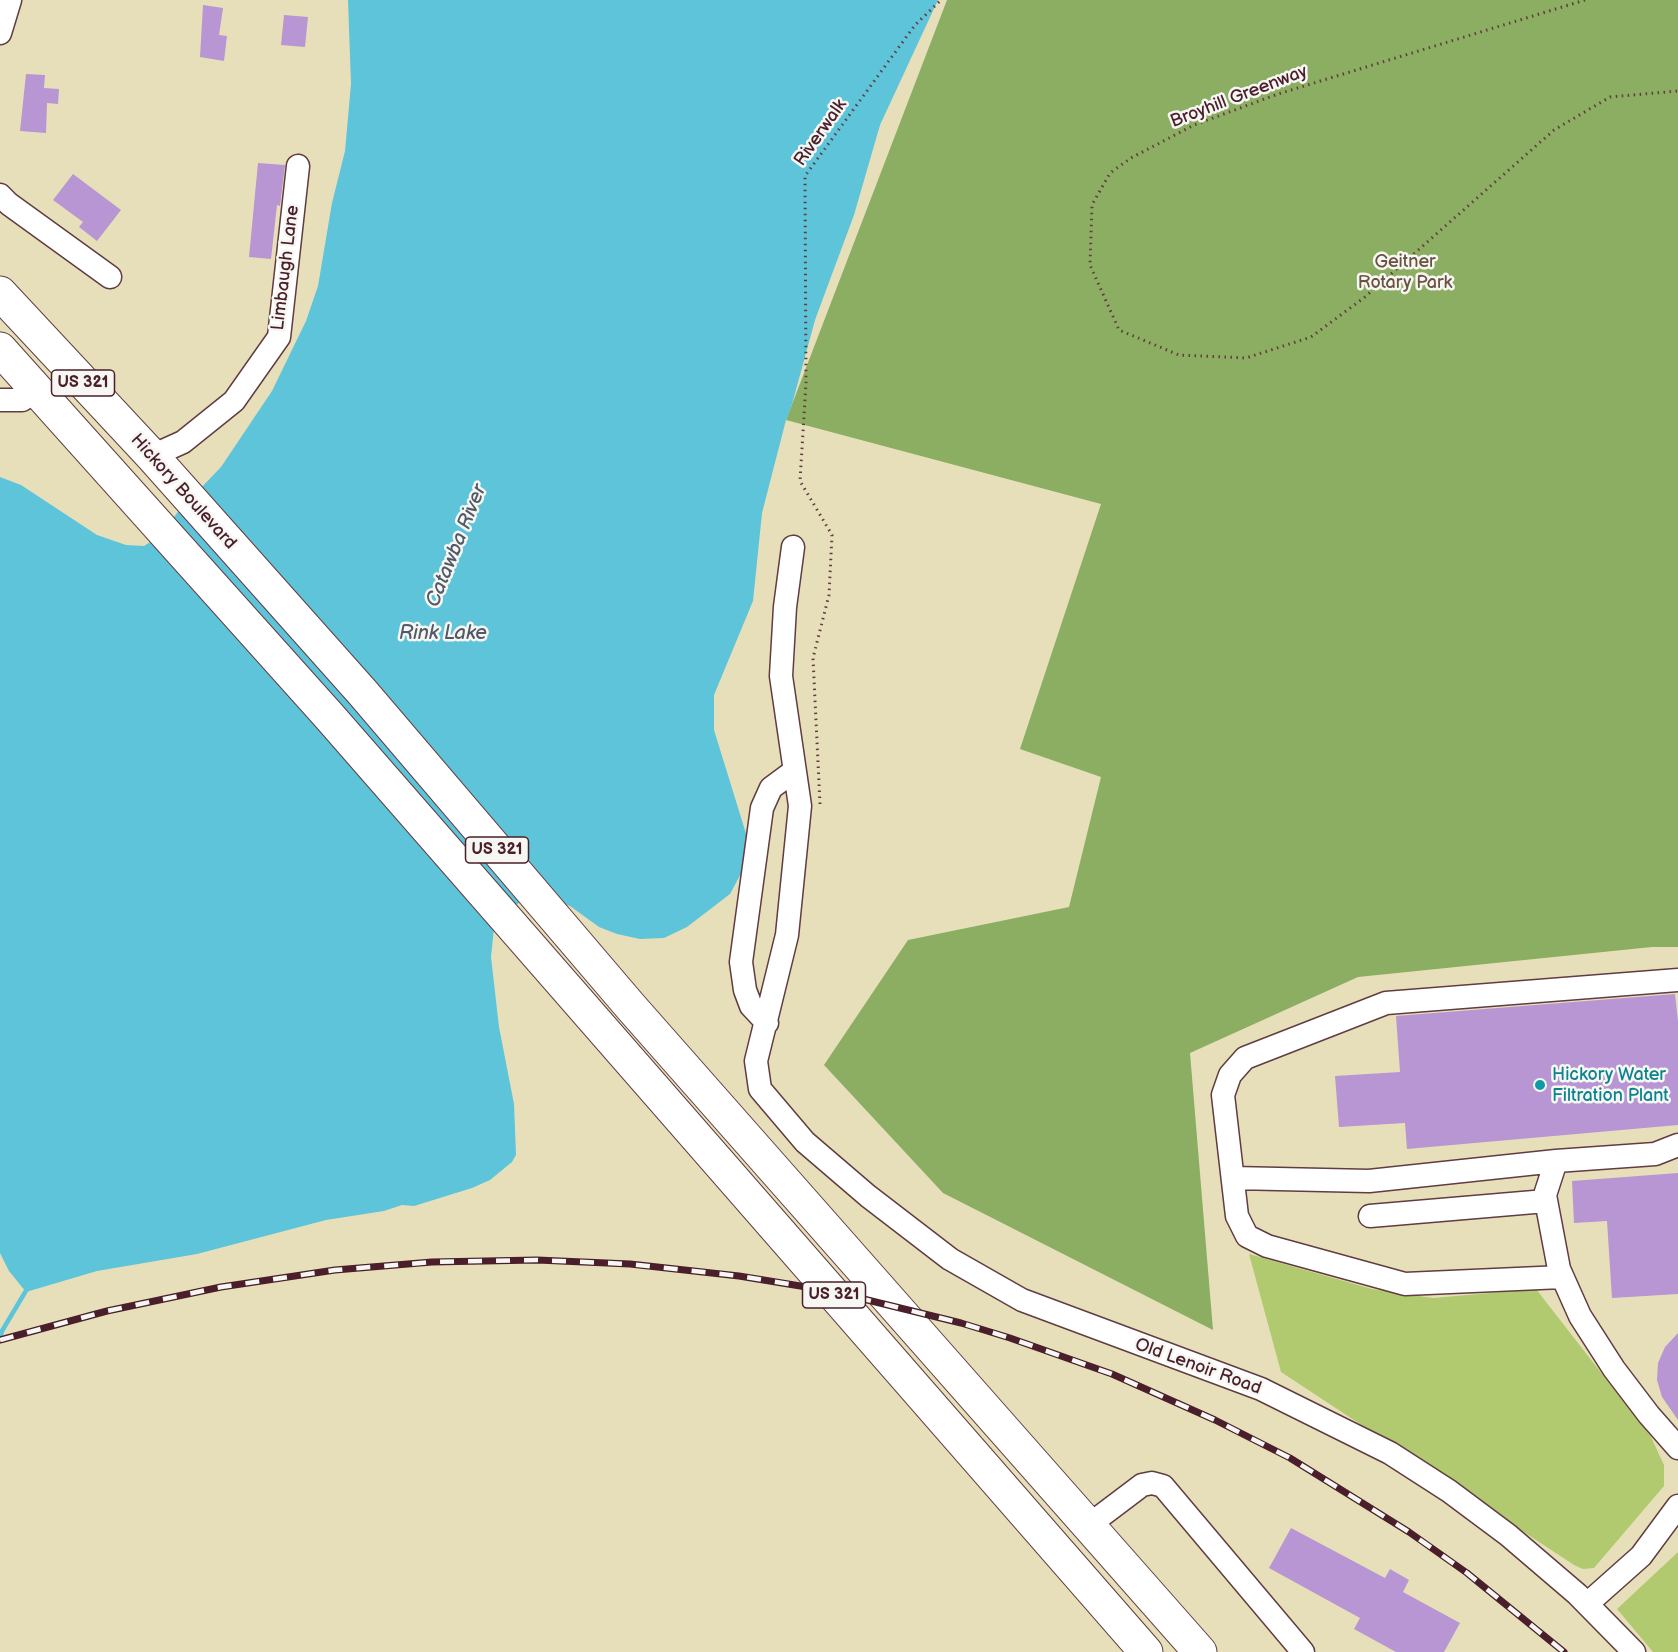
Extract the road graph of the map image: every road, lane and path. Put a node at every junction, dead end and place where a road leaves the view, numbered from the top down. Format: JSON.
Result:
{"nodes":[{"id":1,"x":10,"y":0,"type":"edge"},
{"id":2,"x":941,"y":0,"type":"edge"},
{"id":3,"x":1585,"y":0,"type":"edge"},
{"id":4,"x":0,"y":33,"type":"edge"},
{"id":5,"x":1678,"y":91,"type":"edge"},
{"id":6,"x":298,"y":166,"type":"dead end"},
{"id":7,"x":0,"y":195,"type":"edge"},
{"id":8,"x":110,"y":277,"type":"dead end"},
{"id":9,"x":0,"y":293,"type":"edge"},
{"id":10,"x":0,"y":349,"type":"edge"},
{"id":11,"x":806,"y":383,"type":"dead end"},
{"id":12,"x":37,"y":390,"type":"junction"},
{"id":13,"x":0,"y":400,"type":"edge"},
{"id":14,"x":159,"y":464,"type":"junction"},
{"id":15,"x":793,"y":547,"type":"dead end"},
{"id":16,"x":794,"y":771,"type":"junction"},
{"id":17,"x":1678,"y":980,"type":"edge"},
{"id":18,"x":767,"y":1023,"type":"junction"},
{"id":19,"x":1678,"y":1144,"type":"edge"},
{"id":20,"x":1556,"y":1161,"type":"junction"},
{"id":21,"x":1233,"y":1178,"type":"junction"},
{"id":22,"x":1546,"y":1201,"type":"junction"},
{"id":23,"x":1370,"y":1216,"type":"dead end"},
{"id":24,"x":1562,"y":1277,"type":"junction"},
{"id":25,"x":1678,"y":1448,"type":"edge"},
{"id":26,"x":1678,"y":1506,"type":"edge"},
{"id":27,"x":1089,"y":1525,"type":"junction"},
{"id":28,"x":1587,"y":1604,"type":"junction"},
{"id":29,"x":1146,"y":1652,"type":"edge"},
{"id":30,"x":1200,"y":1652,"type":"edge"},
{"id":31,"x":1303,"y":1652,"type":"edge"},
{"id":32,"x":1634,"y":1652,"type":"edge"}],
"edges":[{"from":1,"to":4,"type":"street"},
{"from":2,"to":11,"type":"path","name":"Riverwalk"},
{"from":3,"to":5,"type":"path","name":"Broyhill Greenway"},
{"from":6,"to":14,"type":"street","name":"Limbaugh Lane"},
{"from":7,"to":8,"type":"street"},
{"from":9,"to":14,"type":"highway","name":"Hickory Boulevard","number":"US 321"},
{"from":10,"to":12,"type":"highway","number":"US 321"},
{"from":12,"to":13,"type":"street"},
{"from":12,"to":29,"type":"highway","number":"US 321"},
{"from":14,"to":27,"type":"highway","name":"Hickory Boulevard","number":"US 321"},
{"from":15,"to":16,"type":"street"},
{"from":16,"to":18,"type":"street"},
{"from":16,"to":18,"type":"street"},
{"from":17,"to":21,"type":"street"},
{"from":18,"to":28,"type":"street","name":"Old Lenoir Road"},
{"from":19,"to":20,"type":"street"},
{"from":20,"to":21,"type":"street"},
{"from":20,"to":22,"type":"street"},
{"from":21,"to":24,"type":"street"},
{"from":22,"to":23,"type":"street"},
{"from":22,"to":24,"type":"street"},
{"from":24,"to":25,"type":"street"},
{"from":26,"to":28,"type":"street"},
{"from":27,"to":30,"type":"highway","number":"US 321"},
{"from":27,"to":31,"type":"street"},
{"from":28,"to":32,"type":"street","name":"Old Lenoir Road"}]}
